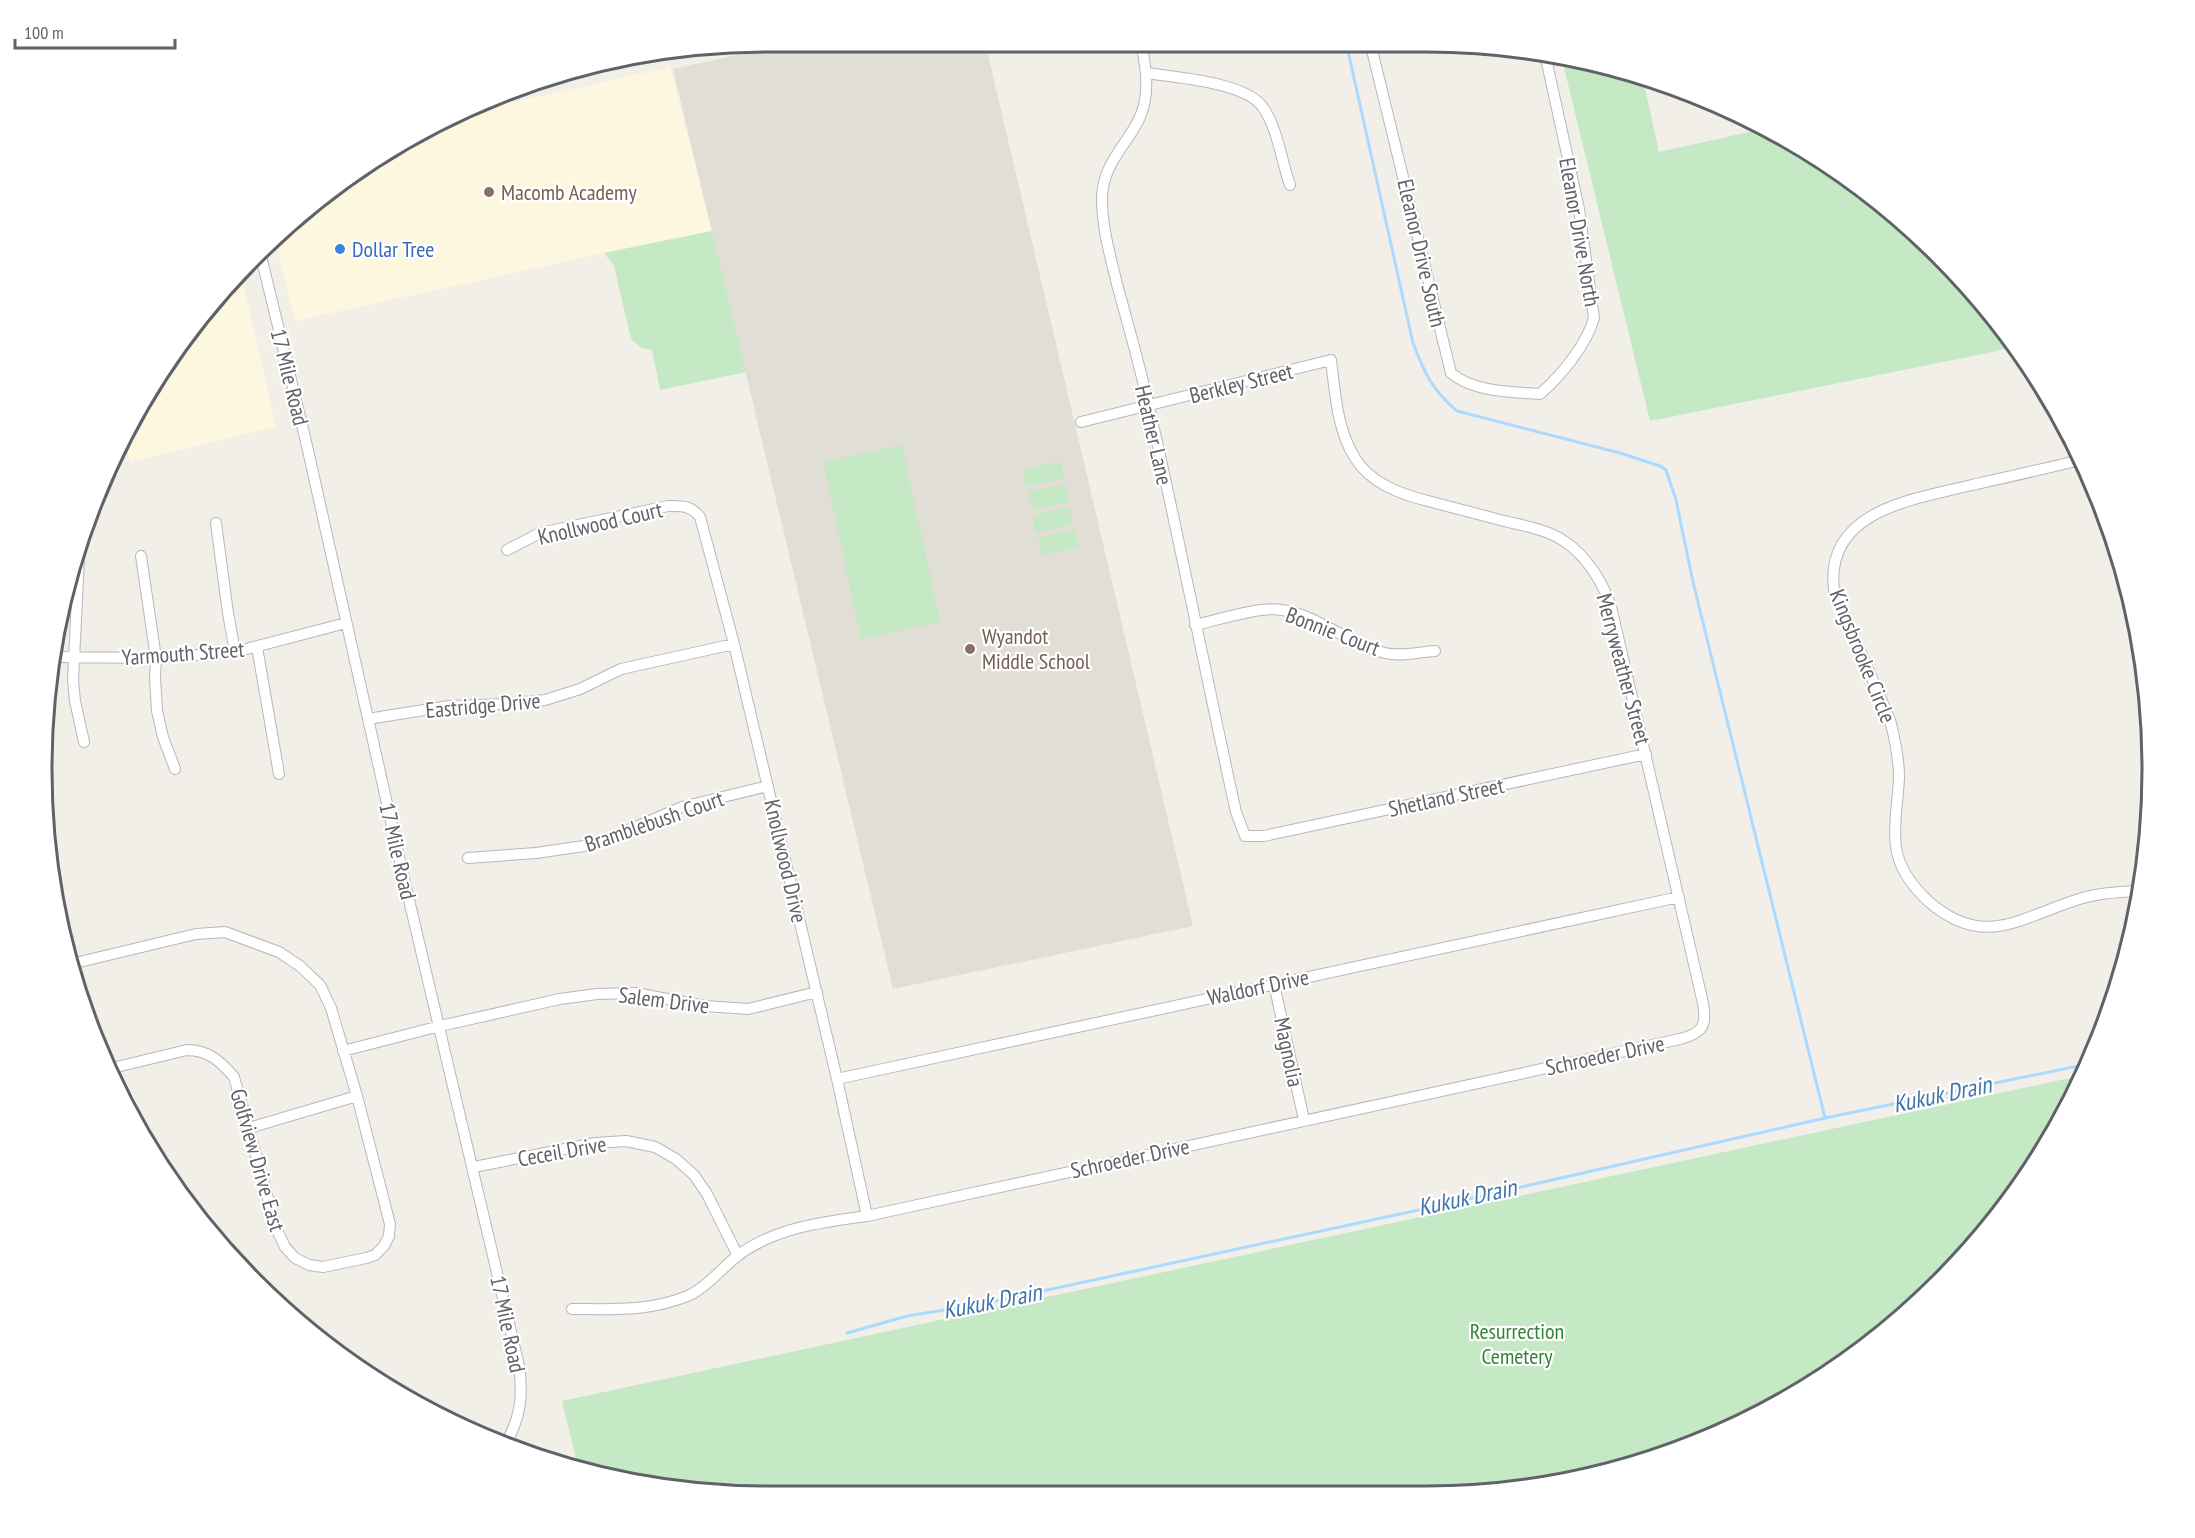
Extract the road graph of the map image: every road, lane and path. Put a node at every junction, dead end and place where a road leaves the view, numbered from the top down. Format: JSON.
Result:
{"nodes":[{"id":1,"x":1143,"y":53,"type":"edge"},
{"id":2,"x":1373,"y":53,"type":"edge"},
{"id":3,"x":1547,"y":63,"type":"edge"},
{"id":4,"x":1148,"y":73,"type":"junction"},
{"id":5,"x":1290,"y":185,"type":"dead end"},
{"id":6,"x":262,"y":262,"type":"edge"},
{"id":7,"x":1331,"y":360,"type":"joint"},
{"id":8,"x":1540,"y":394,"type":"joint"},
{"id":9,"x":1149,"y":406,"type":"junction"},
{"id":10,"x":1081,"y":422,"type":"dead end"},
{"id":11,"x":2073,"y":462,"type":"edge"},
{"id":12,"x":694,"y":509,"type":"joint"},
{"id":13,"x":216,"y":523,"type":"dead end"},
{"id":14,"x":507,"y":550,"type":"dead end"},
{"id":15,"x":141,"y":556,"type":"dead end"},
{"id":16,"x":78,"y":581,"type":"edge"},
{"id":17,"x":346,"y":623,"type":"junction"},
{"id":18,"x":1195,"y":625,"type":"junction"},
{"id":19,"x":734,"y":644,"type":"junction"},
{"id":20,"x":257,"y":647,"type":"junction"},
{"id":21,"x":1435,"y":651,"type":"dead end"},
{"id":22,"x":235,"y":652,"type":"junction"},
{"id":23,"x":62,"y":657,"type":"edge"},
{"id":24,"x":74,"y":657,"type":"junction"},
{"id":25,"x":156,"y":658,"type":"junction"},
{"id":26,"x":368,"y":719,"type":"junction"},
{"id":27,"x":84,"y":742,"type":"dead end"},
{"id":28,"x":1646,"y":754,"type":"junction"},
{"id":29,"x":175,"y":769,"type":"dead end"},
{"id":30,"x":279,"y":774,"type":"dead end"},
{"id":31,"x":768,"y":786,"type":"junction"},
{"id":32,"x":1245,"y":836,"type":"joint"},
{"id":33,"x":468,"y":858,"type":"dead end"},
{"id":34,"x":2132,"y":891,"type":"edge"},
{"id":35,"x":1679,"y":897,"type":"junction"},
{"id":36,"x":80,"y":962,"type":"edge"},
{"id":37,"x":1275,"y":984,"type":"junction"},
{"id":38,"x":817,"y":992,"type":"junction"},
{"id":39,"x":440,"y":1026,"type":"junction"},
{"id":40,"x":1702,"y":1028,"type":"joint"},
{"id":41,"x":343,"y":1051,"type":"junction"},
{"id":42,"x":117,"y":1067,"type":"edge"},
{"id":43,"x":837,"y":1078,"type":"junction"},
{"id":44,"x":357,"y":1096,"type":"junction"},
{"id":45,"x":1304,"y":1120,"type":"junction"},
{"id":46,"x":249,"y":1128,"type":"junction"},
{"id":47,"x":474,"y":1167,"type":"junction"},
{"id":48,"x":867,"y":1216,"type":"junction"},
{"id":49,"x":738,"y":1256,"type":"junction"},
{"id":50,"x":572,"y":1309,"type":"dead end"},
{"id":51,"x":509,"y":1436,"type":"edge"}],
"edges":[{"from":1,"to":4,"type":"street","name":"Heather Lane"},
{"from":2,"to":8,"type":"street","name":"Eleanor Drive South"},
{"from":3,"to":8,"type":"street","name":"Eleanor Drive North"},
{"from":4,"to":5,"type":"street"},
{"from":4,"to":9,"type":"street","name":"Heather Lane"},
{"from":6,"to":17,"type":"street","name":"17 Mile Road"},
{"from":7,"to":9,"type":"street","name":"Berkley Street"},
{"from":7,"to":28,"type":"street","name":"Merryweather Street"},
{"from":9,"to":10,"type":"street","name":"Berkley Street"},
{"from":9,"to":18,"type":"street","name":"Heather Lane"},
{"from":11,"to":34,"type":"street","name":"Kingsbrooke Circle"},
{"from":12,"to":14,"type":"street","name":"Knollwood Court"},
{"from":12,"to":19,"type":"street","name":"Knollwood Drive"},
{"from":13,"to":22,"type":"street"},
{"from":15,"to":25,"type":"street"},
{"from":16,"to":24,"type":"street"},
{"from":17,"to":20,"type":"street","name":"Yarmouth Street"},
{"from":17,"to":26,"type":"street","name":"17 Mile Road"},
{"from":18,"to":21,"type":"street","name":"Bonnie Court"},
{"from":18,"to":32,"type":"street","name":"Heather Lane"},
{"from":19,"to":26,"type":"street","name":"Eastridge Drive"},
{"from":19,"to":31,"type":"street","name":"Knollwood Drive"},
{"from":20,"to":22,"type":"street","name":"Yarmouth Street"},
{"from":20,"to":30,"type":"street"},
{"from":22,"to":25,"type":"street","name":"Yarmouth Street"},
{"from":23,"to":24,"type":"street","name":"Yarmouth Street"},
{"from":24,"to":25,"type":"street","name":"Yarmouth Street"},
{"from":24,"to":27,"type":"street"},
{"from":25,"to":29,"type":"street"},
{"from":26,"to":39,"type":"street","name":"17 Mile Road"},
{"from":28,"to":32,"type":"street","name":"Shetland Street"},
{"from":28,"to":35,"type":"street","name":"Merryweather Street"},
{"from":31,"to":33,"type":"street","name":"Bramblebush Court"},
{"from":31,"to":38,"type":"street","name":"Knollwood Drive"},
{"from":35,"to":37,"type":"street","name":"Waldorf Drive"},
{"from":35,"to":40,"type":"street","name":"Merryweather Street"},
{"from":36,"to":41,"type":"street","name":"Golfview Drive East"},
{"from":37,"to":43,"type":"street","name":"Waldorf Drive"},
{"from":37,"to":45,"type":"street","name":"Magnolia"},
{"from":38,"to":39,"type":"street","name":"Salem Drive"},
{"from":38,"to":43,"type":"street","name":"Knollwood Drive"},
{"from":39,"to":41,"type":"street","name":"Salem Drive"},
{"from":39,"to":47,"type":"street","name":"17 Mile Road"},
{"from":40,"to":45,"type":"street","name":"Schroeder Drive"},
{"from":41,"to":44,"type":"street","name":"Golfview Drive East"},
{"from":42,"to":46,"type":"street","name":"Golfview Drive East"},
{"from":43,"to":48,"type":"street","name":"Knollwood Drive"},
{"from":44,"to":46,"type":"street"},
{"from":44,"to":46,"type":"street","name":"Golfview Drive East"},
{"from":45,"to":48,"type":"street","name":"Schroeder Drive"},
{"from":47,"to":49,"type":"street","name":"Ceceil Drive"},
{"from":47,"to":51,"type":"street","name":"17 Mile Road"},
{"from":48,"to":49,"type":"street","name":"Schroeder Drive"},
{"from":49,"to":50,"type":"street","name":"Schroeder Drive"}]}
